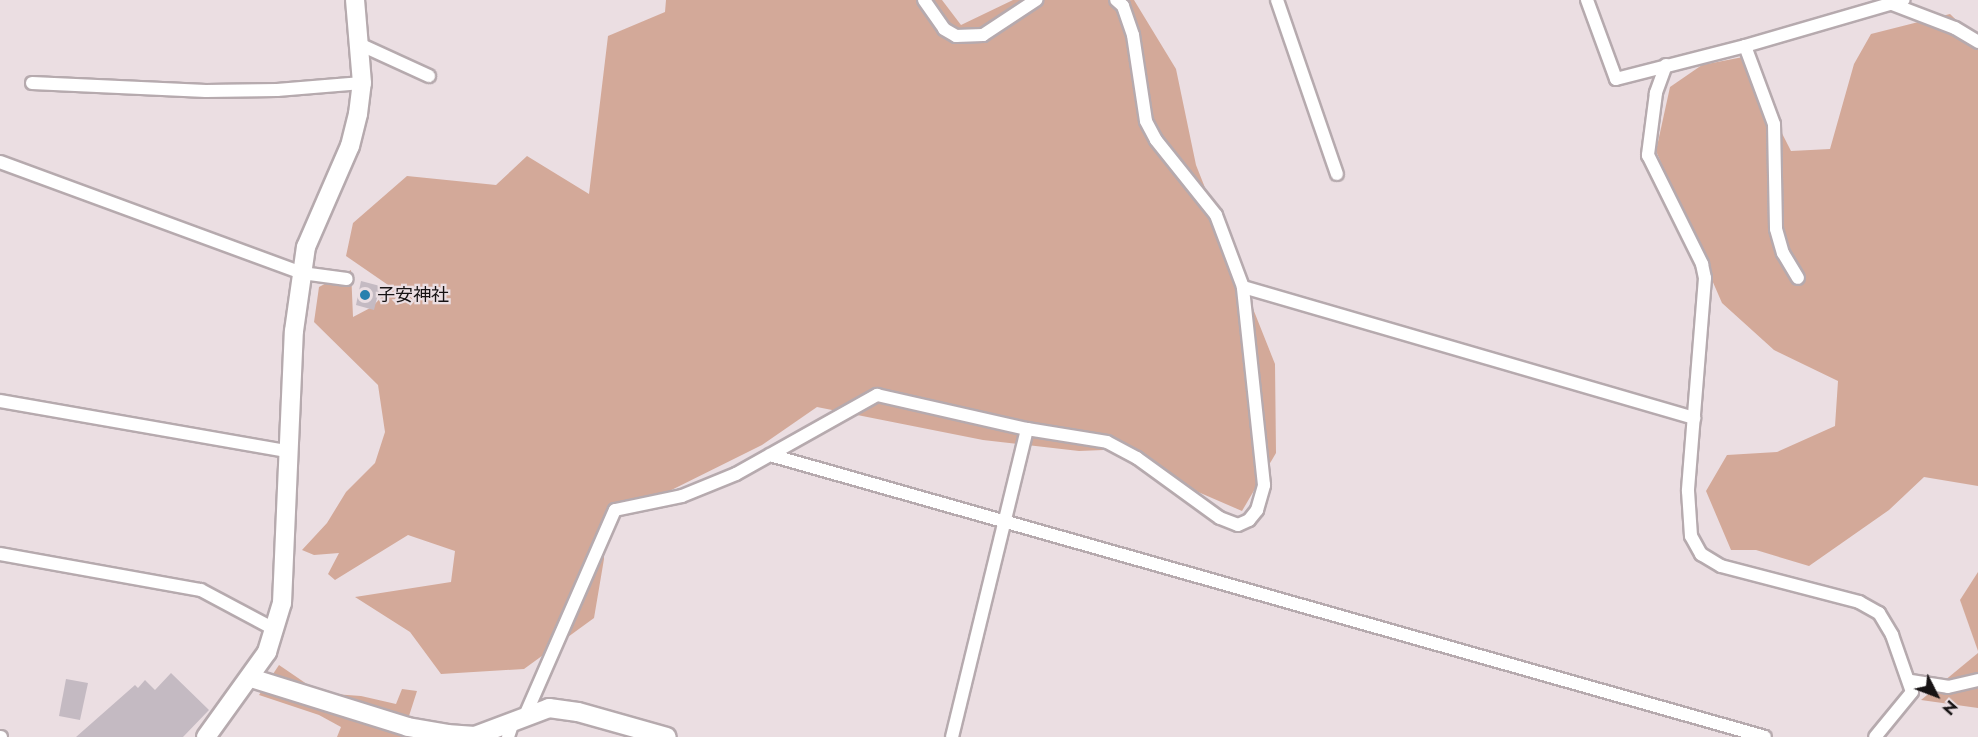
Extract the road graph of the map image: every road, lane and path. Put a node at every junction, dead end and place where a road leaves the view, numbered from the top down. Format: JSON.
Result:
{"nodes":[{"id":1,"x":356,"y":0,"type":"edge"},
{"id":2,"x":924,"y":0,"type":"edge"},
{"id":3,"x":1036,"y":0,"type":"edge"},
{"id":4,"x":1116,"y":0,"type":"edge"},
{"id":5,"x":1277,"y":0,"type":"edge"},
{"id":6,"x":1587,"y":0,"type":"edge"},
{"id":7,"x":1898,"y":2,"type":"edge"},
{"id":8,"x":1978,"y":42,"type":"edge"},
{"id":9,"x":359,"y":44,"type":"junction"},
{"id":10,"x":1745,"y":46,"type":"junction"},
{"id":11,"x":1666,"y":65,"type":"junction"},
{"id":12,"x":429,"y":76,"type":"dead end"},
{"id":13,"x":32,"y":83,"type":"dead end"},
{"id":14,"x":362,"y":83,"type":"junction"},
{"id":15,"x":0,"y":162,"type":"edge"},
{"id":16,"x":1337,"y":174,"type":"dead end"},
{"id":17,"x":302,"y":273,"type":"junction"},
{"id":18,"x":1798,"y":278,"type":"dead end"},
{"id":19,"x":347,"y":279,"type":"dead end"},
{"id":20,"x":1243,"y":287,"type":"junction"},
{"id":21,"x":0,"y":401,"type":"edge"},
{"id":22,"x":1694,"y":418,"type":"junction"},
{"id":23,"x":1027,"y":429,"type":"junction"},
{"id":24,"x":287,"y":451,"type":"junction"},
{"id":25,"x":771,"y":455,"type":"junction"},
{"id":26,"x":1004,"y":522,"type":"junction"},
{"id":27,"x":0,"y":554,"type":"edge"},
{"id":28,"x":276,"y":630,"type":"junction"},
{"id":29,"x":251,"y":678,"type":"junction"},
{"id":30,"x":1978,"y":680,"type":"edge"},
{"id":31,"x":1911,"y":681,"type":"junction"},
{"id":32,"x":515,"y":726,"type":"edge"},
{"id":33,"x":206,"y":737,"type":"edge"},
{"id":34,"x":667,"y":737,"type":"edge"},
{"id":35,"x":952,"y":737,"type":"edge"},
{"id":36,"x":1765,"y":737,"type":"edge"},
{"id":37,"x":1875,"y":737,"type":"edge"}],
"edges":[{"from":1,"to":9,"type":"street"},
{"from":2,"to":3,"type":"street"},
{"from":4,"to":20,"type":"street"},
{"from":5,"to":16,"type":"street"},
{"from":6,"to":11,"type":"street"},
{"from":7,"to":8,"type":"street"},
{"from":7,"to":10,"type":"street"},
{"from":9,"to":12,"type":"street"},
{"from":9,"to":14,"type":"street"},
{"from":10,"to":11,"type":"street"},
{"from":10,"to":18,"type":"street"},
{"from":11,"to":22,"type":"street"},
{"from":13,"to":14,"type":"street"},
{"from":14,"to":17,"type":"street"},
{"from":15,"to":17,"type":"street"},
{"from":17,"to":19,"type":"street"},
{"from":17,"to":24,"type":"street"},
{"from":20,"to":22,"type":"street"},
{"from":20,"to":23,"type":"street"},
{"from":21,"to":24,"type":"street"},
{"from":22,"to":31,"type":"street"},
{"from":23,"to":25,"type":"street"},
{"from":23,"to":26,"type":"street"},
{"from":24,"to":28,"type":"street"},
{"from":25,"to":26,"type":"street"},
{"from":25,"to":32,"type":"street"},
{"from":26,"to":35,"type":"street"},
{"from":26,"to":36,"type":"street"},
{"from":27,"to":28,"type":"street"},
{"from":28,"to":29,"type":"street"},
{"from":29,"to":32,"type":"street"},
{"from":29,"to":33,"type":"street"},
{"from":30,"to":31,"type":"street"},
{"from":31,"to":37,"type":"street"},
{"from":32,"to":34,"type":"street"}]}
